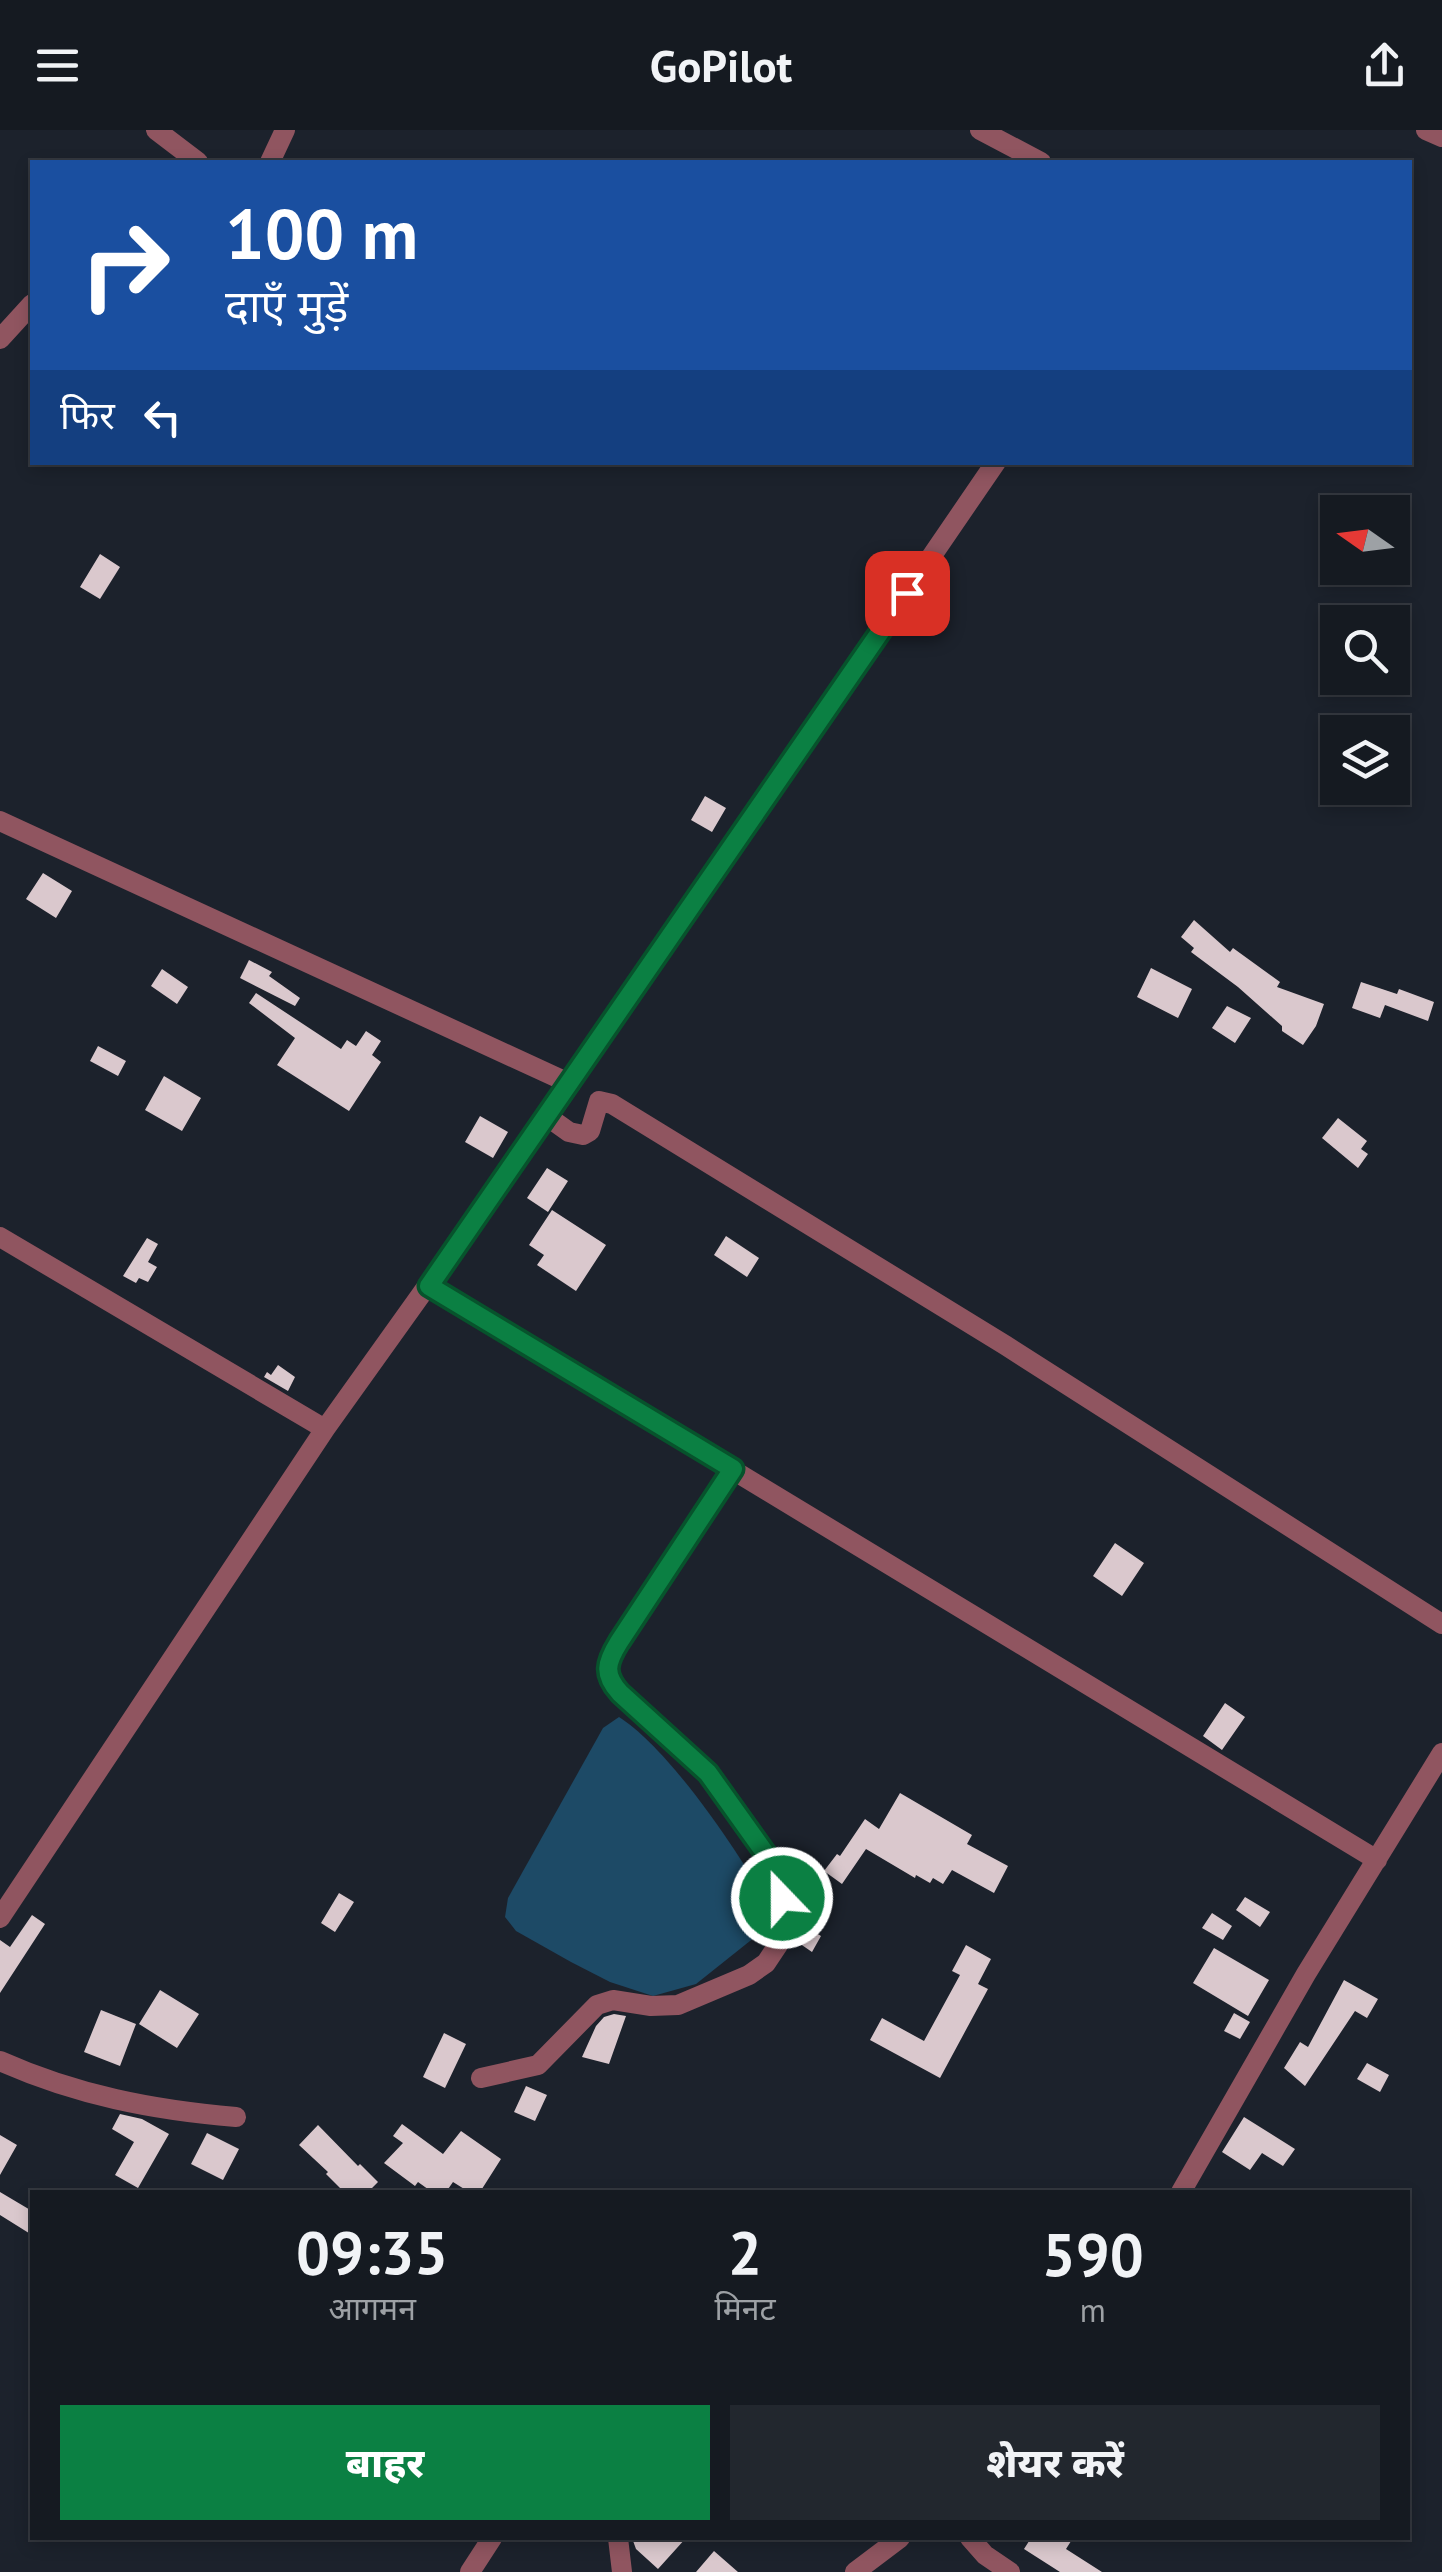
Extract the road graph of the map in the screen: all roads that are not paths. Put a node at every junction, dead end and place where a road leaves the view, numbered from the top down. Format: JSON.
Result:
{"nodes":[{"id":1,"x":156,"y":130,"type":"edge"},
{"id":2,"x":285,"y":130,"type":"edge"},
{"id":3,"x":980,"y":130,"type":"edge"},
{"id":4,"x":1426,"y":130,"type":"edge"},
{"id":5,"x":1442,"y":137,"type":"edge"},
{"id":6,"x":195,"y":160,"type":"edge"},
{"id":7,"x":271,"y":160,"type":"edge"},
{"id":8,"x":1037,"y":160,"type":"edge"},
{"id":9,"x":30,"y":306,"type":"edge"},
{"id":10,"x":0,"y":339,"type":"edge"},
{"id":11,"x":994,"y":465,"type":"edge"},
{"id":12,"x":0,"y":821,"type":"edge"},
{"id":13,"x":571,"y":1084,"type":"junction"},
{"id":14,"x":548,"y":1117,"type":"junction"},
{"id":15,"x":0,"y":1237,"type":"edge"},
{"id":16,"x":429,"y":1286,"type":"junction"},
{"id":17,"x":326,"y":1429,"type":"junction"},
{"id":18,"x":733,"y":1469,"type":"junction"},
{"id":19,"x":1442,"y":1624,"type":"edge"},
{"id":20,"x":1442,"y":1753,"type":"edge"},
{"id":21,"x":1377,"y":1860,"type":"junction"},
{"id":22,"x":0,"y":1918,"type":"edge"},
{"id":23,"x":0,"y":2061,"type":"edge"},
{"id":24,"x":481,"y":2078,"type":"dead end"},
{"id":25,"x":236,"y":2118,"type":"dead end"},
{"id":26,"x":1182,"y":2190,"type":"edge"},
{"id":27,"x":491,"y":2540,"type":"edge"},
{"id":28,"x":618,"y":2540,"type":"edge"},
{"id":29,"x":897,"y":2540,"type":"edge"},
{"id":30,"x":972,"y":2540,"type":"edge"},
{"id":31,"x":470,"y":2572,"type":"edge"},
{"id":32,"x":622,"y":2572,"type":"edge"},
{"id":33,"x":855,"y":2572,"type":"edge"},
{"id":34,"x":1010,"y":2572,"type":"edge"}],
"edges":[{"from":1,"to":6,"type":"street"},
{"from":2,"to":7,"type":"street"},
{"from":3,"to":8,"type":"street"},
{"from":4,"to":5,"type":"street"},
{"from":9,"to":10,"type":"street"},
{"from":11,"to":13,"type":"street"},
{"from":12,"to":13,"type":"street"},
{"from":13,"to":14,"type":"street"},
{"from":14,"to":16,"type":"street"},
{"from":14,"to":19,"type":"street"},
{"from":15,"to":17,"type":"street"},
{"from":16,"to":17,"type":"street"},
{"from":16,"to":18,"type":"street"},
{"from":17,"to":22,"type":"street"},
{"from":18,"to":21,"type":"street"},
{"from":18,"to":24,"type":"street"},
{"from":20,"to":21,"type":"street"},
{"from":21,"to":26,"type":"street"},
{"from":23,"to":25,"type":"street"},
{"from":27,"to":31,"type":"street"},
{"from":28,"to":32,"type":"street"},
{"from":29,"to":33,"type":"street"},
{"from":30,"to":34,"type":"street"}]}
